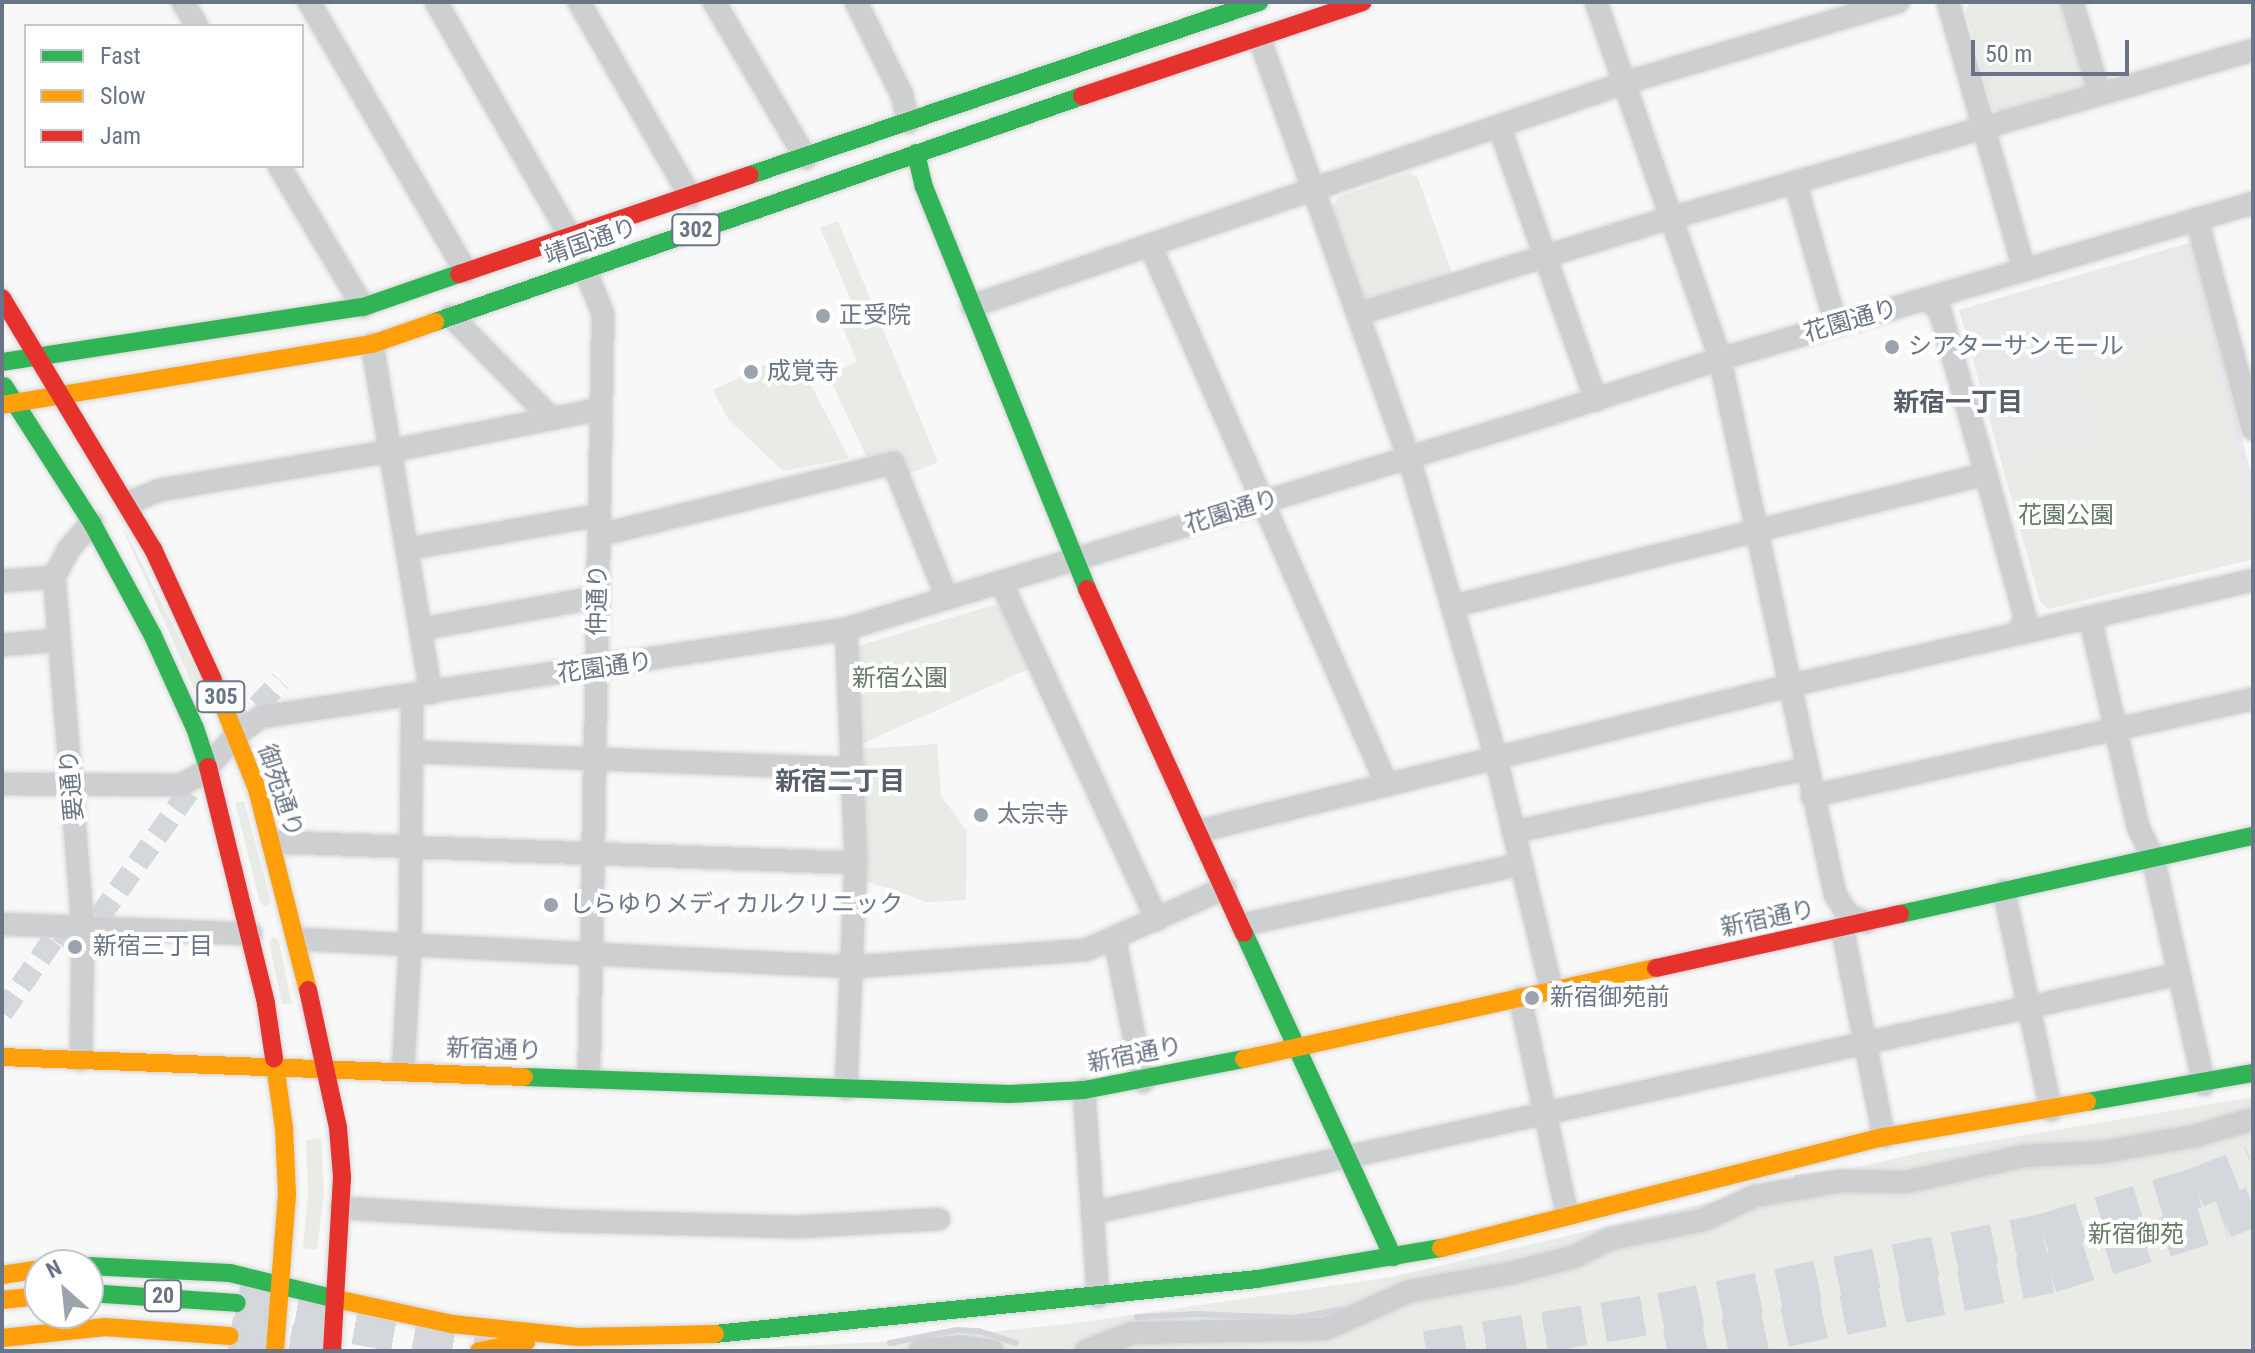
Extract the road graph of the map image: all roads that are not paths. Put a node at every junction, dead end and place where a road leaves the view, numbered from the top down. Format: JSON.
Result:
{"nodes":[{"id":1,"x":183,"y":2,"type":"edge"},
{"id":2,"x":309,"y":2,"type":"edge"},
{"id":3,"x":436,"y":2,"type":"edge"},
{"id":4,"x":579,"y":2,"type":"edge"},
{"id":5,"x":714,"y":2,"type":"edge"},
{"id":6,"x":856,"y":2,"type":"edge"},
{"id":7,"x":1363,"y":2,"type":"edge"},
{"id":8,"x":1596,"y":2,"type":"edge"},
{"id":9,"x":1898,"y":2,"type":"edge"},
{"id":10,"x":1948,"y":2,"type":"edge"},
{"id":11,"x":2072,"y":2,"type":"edge"},
{"id":12,"x":1252,"y":3,"type":"edge"},
{"id":13,"x":196,"y":24,"type":"edge"},
{"id":14,"x":1259,"y":37,"type":"junction"},
{"id":15,"x":2253,"y":50,"type":"edge"},
{"id":16,"x":1624,"y":83,"type":"junction"},
{"id":17,"x":2100,"y":94,"type":"junction"},
{"id":18,"x":908,"y":122,"type":"junction"},
{"id":19,"x":1499,"y":126,"type":"junction"},
{"id":20,"x":1984,"y":127,"type":"junction"},
{"id":21,"x":916,"y":153,"type":"junction"},
{"id":22,"x":806,"y":158,"type":"junction"},
{"id":23,"x":280,"y":168,"type":"edge"},
{"id":24,"x":1795,"y":182,"type":"junction"},
{"id":25,"x":1313,"y":189,"type":"junction"},
{"id":26,"x":690,"y":196,"type":"junction"},
{"id":27,"x":2253,"y":203,"type":"edge"},
{"id":28,"x":1671,"y":218,"type":"junction"},
{"id":29,"x":2197,"y":219,"type":"junction"},
{"id":30,"x":570,"y":236,"type":"junction"},
{"id":31,"x":1150,"y":245,"type":"junction"},
{"id":32,"x":1547,"y":256,"type":"junction"},
{"id":33,"x":2024,"y":268,"type":"junction"},
{"id":34,"x":585,"y":269,"type":"junction"},
{"id":35,"x":466,"y":272,"type":"junction"},
{"id":36,"x":2,"y":298,"type":"edge"},
{"id":37,"x":1927,"y":299,"type":"junction"},
{"id":38,"x":972,"y":306,"type":"junction"},
{"id":39,"x":363,"y":307,"type":"junction"},
{"id":40,"x":1358,"y":314,"type":"junction"},
{"id":41,"x":451,"y":316,"type":"junction"},
{"id":42,"x":1836,"y":325,"type":"junction"},
{"id":43,"x":372,"y":344,"type":"junction"},
{"id":44,"x":38,"y":357,"type":"junction"},
{"id":45,"x":1720,"y":359,"type":"junction"},
{"id":46,"x":2,"y":362,"type":"edge"},
{"id":47,"x":2,"y":382,"type":"edge"},
{"id":48,"x":61,"y":395,"type":"junction"},
{"id":49,"x":1596,"y":400,"type":"junction"},
{"id":50,"x":9,"y":404,"type":"edge"},
{"id":51,"x":601,"y":409,"type":"junction"},
{"id":52,"x":552,"y":419,"type":"junction"},
{"id":53,"x":2253,"y":429,"type":"edge"},
{"id":54,"x":390,"y":451,"type":"junction"},
{"id":55,"x":1409,"y":458,"type":"junction"},
{"id":56,"x":1986,"y":474,"type":"junction"},
{"id":57,"x":128,"y":503,"type":"junction"},
{"id":58,"x":1264,"y":503,"type":"junction"},
{"id":59,"x":92,"y":523,"type":"junction"},
{"id":60,"x":600,"y":525,"type":"junction"},
{"id":61,"x":1757,"y":528,"type":"junction"},
{"id":62,"x":407,"y":549,"type":"junction"},
{"id":63,"x":1075,"y":560,"type":"junction"},
{"id":64,"x":54,"y":577,"type":"junction"},
{"id":65,"x":2253,"y":580,"type":"edge"},
{"id":66,"x":2,"y":581,"type":"edge"},
{"id":67,"x":1001,"y":582,"type":"junction"},
{"id":68,"x":598,"y":597,"type":"junction"},
{"id":69,"x":947,"y":598,"type":"junction"},
{"id":70,"x":1453,"y":606,"type":"junction"},
{"id":71,"x":2099,"y":615,"type":"junction"},
{"id":72,"x":421,"y":629,"type":"junction"},
{"id":73,"x":846,"y":629,"type":"junction"},
{"id":74,"x":2019,"y":633,"type":"junction"},
{"id":75,"x":59,"y":640,"type":"junction"},
{"id":76,"x":2,"y":645,"type":"edge"},
{"id":77,"x":597,"y":669,"type":"junction"},
{"id":78,"x":1792,"y":685,"type":"junction"},
{"id":79,"x":422,"y":694,"type":"junction"},
{"id":80,"x":2253,"y":699,"type":"edge"},
{"id":81,"x":2116,"y":729,"type":"junction"},
{"id":82,"x":236,"y":735,"type":"junction"},
{"id":83,"x":414,"y":752,"type":"junction"},
{"id":84,"x":1496,"y":758,"type":"junction"},
{"id":85,"x":595,"y":759,"type":"junction"},
{"id":86,"x":210,"y":765,"type":"junction"},
{"id":87,"x":1808,"y":768,"type":"junction"},
{"id":88,"x":854,"y":769,"type":"junction"},
{"id":89,"x":2,"y":784,"type":"edge"},
{"id":90,"x":1387,"y":785,"type":"junction"},
{"id":91,"x":72,"y":786,"type":"junction"},
{"id":92,"x":1812,"y":796,"type":"junction"},
{"id":93,"x":1199,"y":831,"type":"junction"},
{"id":94,"x":1513,"y":832,"type":"junction"},
{"id":95,"x":2253,"y":836,"type":"edge"},
{"id":96,"x":272,"y":842,"type":"junction"},
{"id":97,"x":411,"y":846,"type":"junction"},
{"id":98,"x":593,"y":852,"type":"junction"},
{"id":99,"x":2153,"y":858,"type":"junction"},
{"id":100,"x":856,"y":863,"type":"junction"},
{"id":101,"x":1521,"y":864,"type":"junction"},
{"id":102,"x":1225,"y":888,"type":"junction"},
{"id":103,"x":2004,"y":891,"type":"junction"},
{"id":104,"x":1157,"y":920,"type":"junction"},
{"id":105,"x":1866,"y":922,"type":"junction"},
{"id":106,"x":2,"y":924,"type":"edge"},
{"id":107,"x":1242,"y":925,"type":"junction"},
{"id":108,"x":1842,"y":927,"type":"junction"},
{"id":109,"x":83,"y":928,"type":"junction"},
{"id":110,"x":251,"y":934,"type":"junction"},
{"id":111,"x":297,"y":939,"type":"junction"},
{"id":112,"x":1115,"y":940,"type":"junction"},
{"id":113,"x":410,"y":944,"type":"junction"},
{"id":114,"x":592,"y":954,"type":"junction"},
{"id":115,"x":853,"y":967,"type":"junction"},
{"id":116,"x":2179,"y":974,"type":"junction"},
{"id":117,"x":1552,"y":991,"type":"junction"},
{"id":118,"x":1520,"y":998,"type":"junction"},
{"id":119,"x":2029,"y":1006,"type":"junction"},
{"id":120,"x":1865,"y":1043,"type":"junction"},
{"id":121,"x":1297,"y":1045,"type":"junction"},
{"id":122,"x":2,"y":1057,"type":"edge"},
{"id":123,"x":81,"y":1060,"type":"junction"},
{"id":124,"x":275,"y":1068,"type":"junction"},
{"id":125,"x":325,"y":1068,"type":"junction"},
{"id":126,"x":403,"y":1071,"type":"junction"},
{"id":127,"x":2253,"y":1073,"type":"edge"},
{"id":128,"x":589,"y":1078,"type":"junction"},
{"id":129,"x":1143,"y":1081,"type":"junction"},
{"id":130,"x":2204,"y":1084,"type":"junction"},
{"id":131,"x":846,"y":1089,"type":"junction"},
{"id":132,"x":1084,"y":1090,"type":"junction"},
{"id":133,"x":2051,"y":1110,"type":"junction"},
{"id":134,"x":1547,"y":1113,"type":"junction"},
{"id":135,"x":2253,"y":1119,"type":"edge"},
{"id":136,"x":1884,"y":1137,"type":"junction"},
{"id":137,"x":1348,"y":1157,"type":"junction"},
{"id":138,"x":341,"y":1208,"type":"junction"},
{"id":139,"x":1092,"y":1213,"type":"junction"},
{"id":140,"x":1567,"y":1214,"type":"junction"},
{"id":141,"x":939,"y":1219,"type":"dead end"},
{"id":142,"x":1393,"y":1257,"type":"junction"},
{"id":143,"x":104,"y":1267,"type":"edge"},
{"id":144,"x":24,"y":1272,"type":"edge"},
{"id":145,"x":2,"y":1275,"type":"edge"},
{"id":146,"x":281,"y":1285,"type":"junction"},
{"id":147,"x":104,"y":1294,"type":"edge"},
{"id":148,"x":1098,"y":1297,"type":"junction"},
{"id":149,"x":24,"y":1298,"type":"edge"},
{"id":150,"x":336,"y":1299,"type":"junction"},
{"id":151,"x":2,"y":1300,"type":"edge"},
{"id":152,"x":237,"y":1303,"type":"tunnel mouth"},
{"id":153,"x":452,"y":1324,"type":"junction"},
{"id":154,"x":230,"y":1336,"type":"tunnel mouth"},
{"id":155,"x":563,"y":1336,"type":"junction"},
{"id":156,"x":2,"y":1338,"type":"edge"},
{"id":157,"x":457,"y":1344,"type":"dead end"},
{"id":158,"x":275,"y":1351,"type":"edge"},
{"id":159,"x":332,"y":1351,"type":"edge"},
{"id":160,"x":479,"y":1351,"type":"edge"},
{"id":161,"x":920,"y":1351,"type":"edge"},
{"id":162,"x":993,"y":1351,"type":"edge"},
{"id":163,"x":1086,"y":1351,"type":"edge"}],
"edges":[{"from":1,"to":13,"type":"street"},
{"from":2,"to":35,"type":"street"},
{"from":3,"to":30,"type":"street"},
{"from":4,"to":26,"type":"street"},
{"from":5,"to":22,"type":"street"},
{"from":6,"to":18,"type":"street"},
{"from":7,"to":14,"type":"main road","name":"靖国通り","number":"302"},
{"from":8,"to":16,"type":"street"},
{"from":9,"to":16,"type":"street"},
{"from":10,"to":20,"type":"street"},
{"from":11,"to":17,"type":"street"},
{"from":12,"to":18,"type":"main road","name":"靖国通り","number":"302"},
{"from":14,"to":21,"type":"main road","name":"靖国通り","number":"302"},
{"from":14,"to":25,"type":"street"},
{"from":15,"to":17,"type":"street"},
{"from":16,"to":19,"type":"street"},
{"from":16,"to":28,"type":"street"},
{"from":17,"to":20,"type":"street"},
{"from":18,"to":21,"type":"main road"},
{"from":18,"to":22,"type":"main road","name":"靖国通り","number":"302"},
{"from":19,"to":25,"type":"street"},
{"from":19,"to":32,"type":"street"},
{"from":20,"to":24,"type":"street"},
{"from":20,"to":33,"type":"street"},
{"from":21,"to":34,"type":"main road","name":"靖国通り","number":"302"},
{"from":21,"to":38,"type":"main road"},
{"from":22,"to":26,"type":"main road","name":"靖国通り","number":"302"},
{"from":23,"to":39,"type":"street"},
{"from":24,"to":28,"type":"street"},
{"from":24,"to":42,"type":"street"},
{"from":25,"to":31,"type":"street"},
{"from":25,"to":40,"type":"street"},
{"from":26,"to":30,"type":"main road","name":"靖国通り","number":"302"},
{"from":27,"to":29,"type":"street","name":"花園通り"},
{"from":28,"to":32,"type":"street"},
{"from":28,"to":45,"type":"street"},
{"from":29,"to":33,"type":"street","name":"花園通り"},
{"from":29,"to":53,"type":"street"},
{"from":30,"to":34,"type":"main road"},
{"from":30,"to":35,"type":"main road","name":"靖国通り","number":"302"},
{"from":31,"to":38,"type":"street"},
{"from":31,"to":58,"type":"street"},
{"from":32,"to":40,"type":"street"},
{"from":32,"to":49,"type":"street"},
{"from":33,"to":37,"type":"street","name":"花園通り"},
{"from":34,"to":41,"type":"main road","name":"靖国通り","number":"302"},
{"from":34,"to":51,"type":"street","name":"仲通り"},
{"from":35,"to":39,"type":"main road","name":"靖国通り","number":"302"},
{"from":36,"to":44,"type":"main road","name":"御苑通り","number":"305"},
{"from":37,"to":42,"type":"street","name":"花園通り"},
{"from":37,"to":56,"type":"street"},
{"from":38,"to":63,"type":"main road"},
{"from":39,"to":44,"type":"main road","name":"靖国通り","number":"302"},
{"from":40,"to":55,"type":"street"},
{"from":41,"to":43,"type":"main road","name":"靖国通り","number":"302"},
{"from":41,"to":52,"type":"street"},
{"from":42,"to":45,"type":"street","name":"花園通り"},
{"from":43,"to":48,"type":"main road","name":"靖国通り","number":"302"},
{"from":43,"to":54,"type":"street"},
{"from":44,"to":46,"type":"main road","name":"靖国通り","number":"302"},
{"from":44,"to":48,"type":"main road","name":"御苑通り","number":"305"},
{"from":45,"to":49,"type":"street","name":"花園通り"},
{"from":45,"to":61,"type":"street"},
{"from":47,"to":50,"type":"main road","number":"305"},
{"from":48,"to":50,"type":"main road","name":"靖国通り","number":"302"},
{"from":48,"to":57,"type":"main road","name":"御苑通り","number":"305"},
{"from":49,"to":55,"type":"street","name":"花園通り"},
{"from":50,"to":59,"type":"main road","number":"305"},
{"from":51,"to":52,"type":"street"},
{"from":51,"to":60,"type":"street","name":"仲通り"},
{"from":52,"to":54,"type":"street"},
{"from":54,"to":57,"type":"street"},
{"from":54,"to":62,"type":"street"},
{"from":55,"to":58,"type":"street","name":"花園通り"},
{"from":55,"to":70,"type":"street"},
{"from":56,"to":61,"type":"street"},
{"from":56,"to":74,"type":"street"},
{"from":57,"to":82,"type":"main road","name":"御苑通り","number":"305"},
{"from":58,"to":63,"type":"street","name":"花園通り"},
{"from":58,"to":90,"type":"street"},
{"from":59,"to":64,"type":"street"},
{"from":59,"to":86,"type":"main road","number":"305"},
{"from":60,"to":62,"type":"street"},
{"from":60,"to":68,"type":"street","name":"仲通り"},
{"from":60,"to":69,"type":"street"},
{"from":61,"to":70,"type":"street"},
{"from":61,"to":78,"type":"street"},
{"from":62,"to":72,"type":"street"},
{"from":63,"to":67,"type":"street","name":"花園通り"},
{"from":63,"to":93,"type":"main road"},
{"from":64,"to":66,"type":"street"},
{"from":64,"to":75,"type":"street","name":"要通り"},
{"from":65,"to":71,"type":"street"},
{"from":67,"to":69,"type":"street","name":"花園通り"},
{"from":67,"to":104,"type":"street"},
{"from":68,"to":72,"type":"street"},
{"from":68,"to":77,"type":"street","name":"仲通り"},
{"from":69,"to":73,"type":"street","name":"花園通り"},
{"from":70,"to":84,"type":"street"},
{"from":71,"to":74,"type":"street"},
{"from":71,"to":81,"type":"street"},
{"from":72,"to":79,"type":"street"},
{"from":73,"to":77,"type":"street","name":"花園通り"},
{"from":73,"to":88,"type":"street"},
{"from":74,"to":78,"type":"street"},
{"from":75,"to":76,"type":"street"},
{"from":75,"to":91,"type":"street","name":"要通り"},
{"from":77,"to":79,"type":"street","name":"花園通り"},
{"from":77,"to":85,"type":"street","name":"仲通り"},
{"from":78,"to":84,"type":"street"},
{"from":78,"to":87,"type":"street"},
{"from":79,"to":82,"type":"street","name":"花園通り"},
{"from":79,"to":83,"type":"street"},
{"from":80,"to":81,"type":"street"},
{"from":81,"to":92,"type":"street"},
{"from":81,"to":99,"type":"street"},
{"from":82,"to":86,"type":"street","name":"花園通り"},
{"from":82,"to":96,"type":"main road","name":"御苑通り","number":"305"},
{"from":83,"to":85,"type":"street"},
{"from":83,"to":97,"type":"street"},
{"from":84,"to":90,"type":"street"},
{"from":84,"to":94,"type":"street"},
{"from":85,"to":88,"type":"street"},
{"from":85,"to":98,"type":"street","name":"仲通り"},
{"from":86,"to":91,"type":"street","name":"花園通り"},
{"from":86,"to":110,"type":"main road","number":"305"},
{"from":87,"to":92,"type":"street"},
{"from":87,"to":94,"type":"street"},
{"from":88,"to":100,"type":"street"},
{"from":89,"to":91,"type":"street","name":"花園通り"},
{"from":90,"to":93,"type":"street"},
{"from":91,"to":109,"type":"street","name":"要通り"},
{"from":92,"to":105,"type":"street"},
{"from":93,"to":102,"type":"main road"},
{"from":94,"to":101,"type":"street"},
{"from":95,"to":99,"type":"main road","name":"新宿通り"},
{"from":96,"to":97,"type":"street"},
{"from":96,"to":111,"type":"main road","name":"御苑通り","number":"305"},
{"from":97,"to":98,"type":"street"},
{"from":97,"to":113,"type":"street"},
{"from":98,"to":100,"type":"street"},
{"from":98,"to":114,"type":"street","name":"仲通り"},
{"from":99,"to":103,"type":"main road","name":"新宿通り"},
{"from":99,"to":116,"type":"street"},
{"from":100,"to":115,"type":"street"},
{"from":101,"to":107,"type":"street"},
{"from":101,"to":117,"type":"street"},
{"from":102,"to":104,"type":"street"},
{"from":102,"to":107,"type":"main road"},
{"from":103,"to":105,"type":"main road","name":"新宿通り"},
{"from":103,"to":119,"type":"street"},
{"from":104,"to":112,"type":"street"},
{"from":105,"to":108,"type":"main road","name":"新宿通り"},
{"from":106,"to":109,"type":"street"},
{"from":107,"to":121,"type":"main road"},
{"from":108,"to":117,"type":"main road","name":"新宿通り"},
{"from":108,"to":120,"type":"street"},
{"from":109,"to":110,"type":"street"},
{"from":109,"to":123,"type":"street","name":"要通り"},
{"from":110,"to":124,"type":"main road","number":"305"},
{"from":111,"to":113,"type":"street"},
{"from":111,"to":125,"type":"main road","name":"御苑通り","number":"305"},
{"from":112,"to":115,"type":"street"},
{"from":112,"to":129,"type":"street"},
{"from":113,"to":114,"type":"street"},
{"from":113,"to":126,"type":"street"},
{"from":114,"to":115,"type":"street"},
{"from":114,"to":128,"type":"street","name":"仲通り"},
{"from":115,"to":131,"type":"street"},
{"from":116,"to":119,"type":"street"},
{"from":116,"to":130,"type":"street"},
{"from":117,"to":118,"type":"main road","name":"新宿通り"},
{"from":118,"to":121,"type":"main road","name":"新宿通り"},
{"from":118,"to":134,"type":"street"},
{"from":119,"to":120,"type":"street"},
{"from":119,"to":133,"type":"street"},
{"from":120,"to":134,"type":"street"},
{"from":120,"to":136,"type":"street"},
{"from":121,"to":129,"type":"main road","name":"新宿通り"},
{"from":121,"to":137,"type":"main road"},
{"from":122,"to":123,"type":"main road","name":"新宿通り"},
{"from":123,"to":124,"type":"main road","name":"新宿通り"},
{"from":124,"to":125,"type":"main road","name":"新宿通り"},
{"from":124,"to":146,"type":"main road","number":"305"},
{"from":125,"to":126,"type":"main road","name":"新宿通り"},
{"from":125,"to":138,"type":"main road","name":"御苑通り","number":"305"},
{"from":126,"to":128,"type":"main road","name":"新宿通り"},
{"from":127,"to":130,"type":"main road"},
{"from":128,"to":131,"type":"main road","name":"新宿通り"},
{"from":129,"to":132,"type":"main road","name":"新宿通り"},
{"from":130,"to":133,"type":"main road"},
{"from":131,"to":132,"type":"main road","name":"新宿通り"},
{"from":132,"to":139,"type":"street"},
{"from":133,"to":136,"type":"main road"},
{"from":134,"to":137,"type":"street"},
{"from":134,"to":140,"type":"street"},
{"from":135,"to":163,"type":"street"},
{"from":136,"to":140,"type":"main road"},
{"from":137,"to":139,"type":"street"},
{"from":137,"to":142,"type":"main road"},
{"from":138,"to":141,"type":"street"},
{"from":138,"to":150,"type":"main road","name":"御苑通り","number":"305"},
{"from":139,"to":148,"type":"street"},
{"from":140,"to":142,"type":"main road"},
{"from":142,"to":148,"type":"main road"},
{"from":143,"to":146,"type":"main road"},
{"from":144,"to":145,"type":"main road"},
{"from":146,"to":150,"type":"main road"},
{"from":146,"to":158,"type":"main road","number":"305"},
{"from":147,"to":152,"type":"main road","number":"20"},
{"from":148,"to":155,"type":"main road"},
{"from":149,"to":151,"type":"main road"},
{"from":150,"to":153,"type":"main road"},
{"from":150,"to":159,"type":"main road","name":"御苑通り","number":"305"},
{"from":153,"to":155,"type":"main road"},
{"from":153,"to":157,"type":"main road"},
{"from":154,"to":156,"type":"main road","number":"20"},
{"from":155,"to":160,"type":"main road"},
{"from":161,"to":162,"type":"street"}]}
